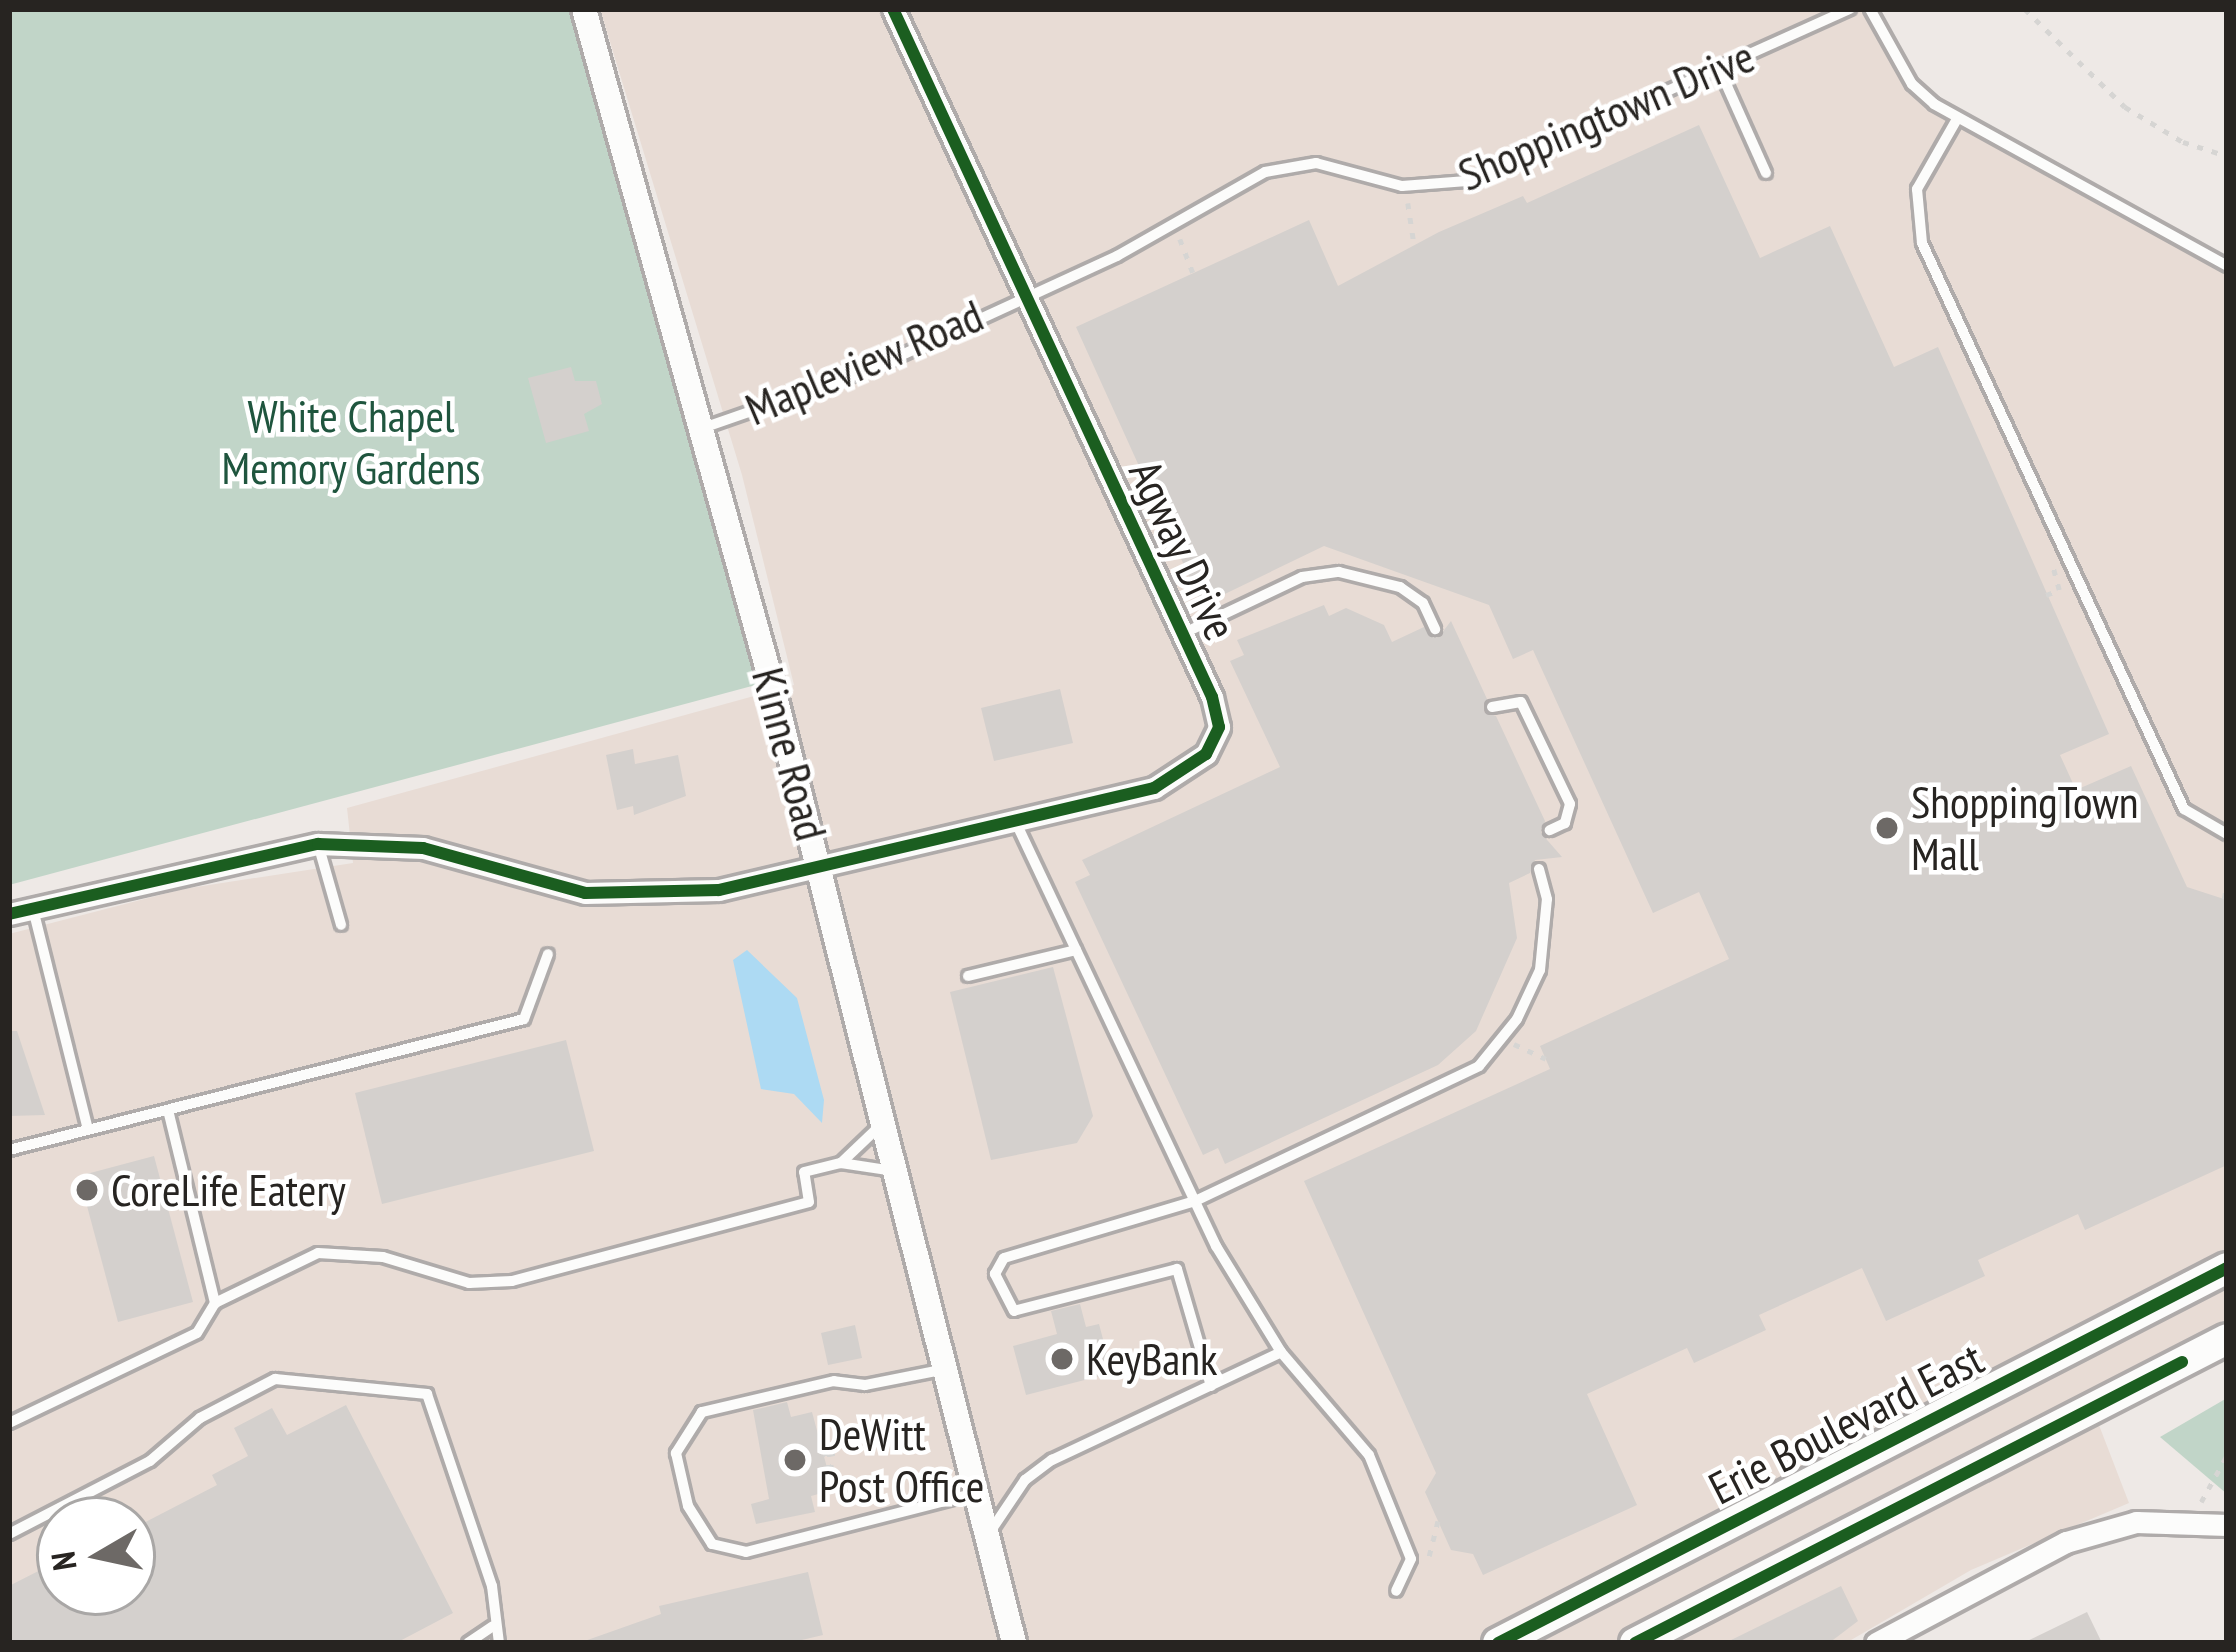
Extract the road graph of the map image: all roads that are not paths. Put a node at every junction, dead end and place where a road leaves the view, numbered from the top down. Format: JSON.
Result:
{"nodes":[{"id":1,"x":584,"y":9,"type":"edge"},
{"id":2,"x":892,"y":9,"type":"edge"},
{"id":3,"x":1850,"y":9,"type":"edge"},
{"id":4,"x":1870,"y":9,"type":"edge"},
{"id":5,"x":1719,"y":68,"type":"junction"},
{"id":6,"x":1957,"y":119,"type":"junction"},
{"id":7,"x":1766,"y":173,"type":"dead end"},
{"id":8,"x":2227,"y":266,"type":"edge"},
{"id":9,"x":1027,"y":291,"type":"junction"},
{"id":10,"x":700,"y":429,"type":"junction"},
{"id":11,"x":1435,"y":629,"type":"dead end"},
{"id":12,"x":1182,"y":634,"type":"junction"},
{"id":13,"x":1492,"y":707,"type":"dead end"},
{"id":14,"x":1017,"y":825,"type":"junction"},
{"id":15,"x":1550,"y":830,"type":"dead end"},
{"id":16,"x":2227,"y":834,"type":"edge"},
{"id":17,"x":318,"y":844,"type":"junction"},
{"id":18,"x":1539,"y":869,"type":"dead end"},
{"id":19,"x":821,"y":871,"type":"junction"},
{"id":20,"x":33,"y":909,"type":"junction"},
{"id":21,"x":9,"y":914,"type":"edge"},
{"id":22,"x":341,"y":926,"type":"dead end"},
{"id":23,"x":1076,"y":950,"type":"junction"},
{"id":24,"x":548,"y":954,"type":"dead end"},
{"id":25,"x":968,"y":976,"type":"dead end"},
{"id":26,"x":168,"y":1109,"type":"junction"},
{"id":27,"x":885,"y":1121,"type":"junction"},
{"id":28,"x":88,"y":1129,"type":"junction"},
{"id":29,"x":9,"y":1150,"type":"edge"},
{"id":30,"x":842,"y":1163,"type":"junction"},
{"id":31,"x":898,"y":1172,"type":"junction"},
{"id":32,"x":1195,"y":1202,"type":"junction"},
{"id":33,"x":2227,"y":1268,"type":"edge"},
{"id":34,"x":215,"y":1303,"type":"junction"},
{"id":35,"x":2227,"y":1339,"type":"edge"},
{"id":36,"x":1281,"y":1352,"type":"junction"},
{"id":37,"x":949,"y":1368,"type":"junction"},
{"id":38,"x":1210,"y":1386,"type":"junction"},
{"id":39,"x":9,"y":1424,"type":"edge"},
{"id":40,"x":978,"y":1492,"type":"junction"},
{"id":41,"x":2227,"y":1525,"type":"edge"},
{"id":42,"x":9,"y":1534,"type":"edge"},
{"id":43,"x":988,"y":1534,"type":"junction"},
{"id":44,"x":1396,"y":1591,"type":"dead end"},
{"id":45,"x":493,"y":1626,"type":"junction"},
{"id":46,"x":468,"y":1643,"type":"edge"},
{"id":47,"x":499,"y":1643,"type":"edge"},
{"id":48,"x":1014,"y":1643,"type":"edge"},
{"id":49,"x":1498,"y":1643,"type":"edge"},
{"id":50,"x":1635,"y":1643,"type":"edge"},
{"id":51,"x":1876,"y":1643,"type":"edge"}],
"edges":[{"from":1,"to":10,"type":"street","name":"Kinne Road"},
{"from":2,"to":9,"type":"street","name":"Agway Drive"},
{"from":3,"to":5,"type":"lane","name":"Shoppingtown Drive"},
{"from":4,"to":6,"type":"lane"},
{"from":5,"to":7,"type":"lane"},
{"from":5,"to":9,"type":"lane","name":"Shoppingtown Drive"},
{"from":6,"to":8,"type":"lane"},
{"from":6,"to":16,"type":"lane"},
{"from":9,"to":10,"type":"lane","name":"Mapleview Road"},
{"from":9,"to":12,"type":"street","name":"Agway Drive"},
{"from":10,"to":19,"type":"street","name":"Kinne Road"},
{"from":11,"to":12,"type":"lane"},
{"from":12,"to":14,"type":"street","name":"Agway Drive"},
{"from":13,"to":15,"type":"lane"},
{"from":14,"to":19,"type":"street","name":"Agway Drive"},
{"from":14,"to":23,"type":"lane"},
{"from":17,"to":19,"type":"street","name":"Agway Drive"},
{"from":17,"to":20,"type":"street","name":"Agway Drive"},
{"from":17,"to":22,"type":"lane"},
{"from":18,"to":32,"type":"lane"},
{"from":19,"to":27,"type":"street","name":"Kinne Road"},
{"from":20,"to":21,"type":"street","name":"Agway Drive"},
{"from":20,"to":28,"type":"lane"},
{"from":23,"to":25,"type":"lane"},
{"from":23,"to":32,"type":"lane"},
{"from":24,"to":26,"type":"lane"},
{"from":26,"to":28,"type":"lane"},
{"from":26,"to":34,"type":"lane"},
{"from":27,"to":30,"type":"lane"},
{"from":27,"to":31,"type":"street","name":"Kinne Road"},
{"from":28,"to":29,"type":"lane"},
{"from":30,"to":31,"type":"lane"},
{"from":30,"to":34,"type":"lane"},
{"from":31,"to":37,"type":"street","name":"Kinne Road"},
{"from":32,"to":36,"type":"lane"},
{"from":32,"to":38,"type":"lane"},
{"from":33,"to":49,"type":"main road","name":"Erie Boulevard East"},
{"from":34,"to":39,"type":"lane"},
{"from":35,"to":50,"type":"main road"},
{"from":36,"to":38,"type":"lane"},
{"from":36,"to":44,"type":"lane"},
{"from":37,"to":40,"type":"street","name":"Kinne Road"},
{"from":37,"to":40,"type":"lane"},
{"from":38,"to":43,"type":"lane"},
{"from":40,"to":43,"type":"street","name":"Kinne Road"},
{"from":41,"to":51,"type":"street"},
{"from":42,"to":45,"type":"lane"},
{"from":43,"to":48,"type":"street","name":"Kinne Road"},
{"from":45,"to":46,"type":"lane"},
{"from":45,"to":47,"type":"lane"}]}
